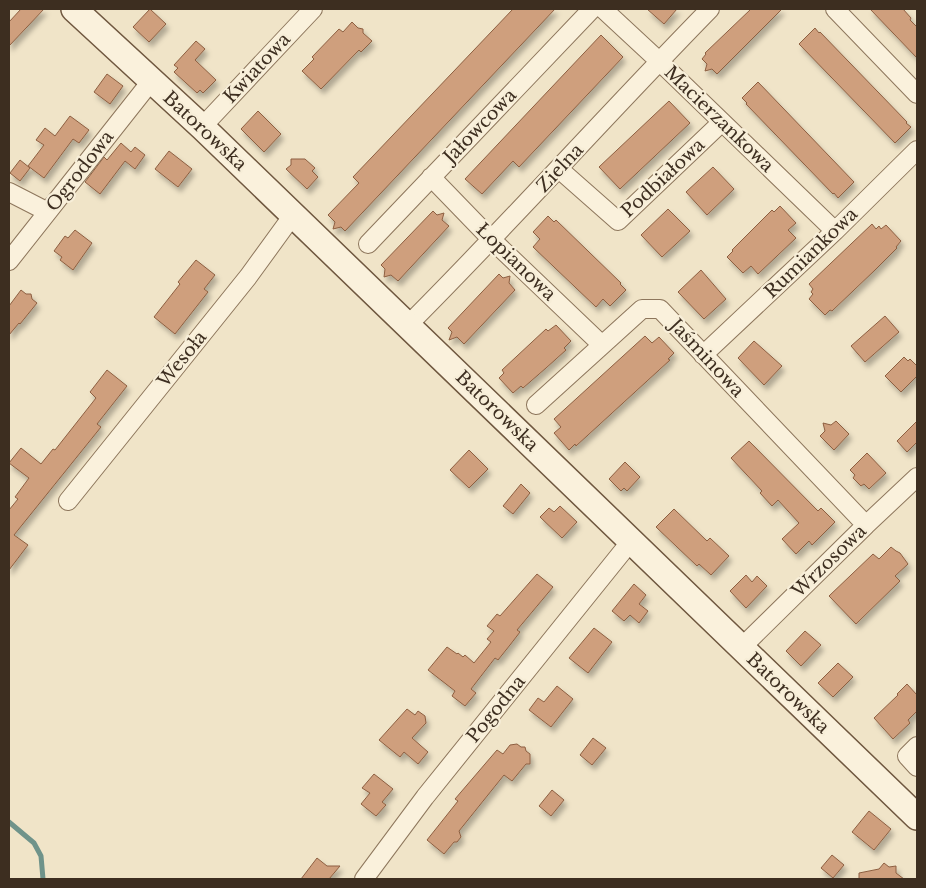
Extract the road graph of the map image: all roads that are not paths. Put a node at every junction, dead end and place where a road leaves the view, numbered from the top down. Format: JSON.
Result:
{"nodes":[{"id":1,"x":74,"y":9,"type":"edge"},
{"id":2,"x":313,"y":9,"type":"edge"},
{"id":3,"x":592,"y":9,"type":"edge"},
{"id":4,"x":603,"y":9,"type":"edge"},
{"id":5,"x":710,"y":9,"type":"edge"},
{"id":6,"x":835,"y":9,"type":"edge"},
{"id":7,"x":659,"y":61,"type":"junction"},
{"id":8,"x":152,"y":80,"type":"junction"},
{"id":9,"x":917,"y":94,"type":"edge"},
{"id":10,"x":722,"y":122,"type":"junction"},
{"id":11,"x":202,"y":127,"type":"junction"},
{"id":12,"x":917,"y":150,"type":"edge"},
{"id":13,"x":559,"y":169,"type":"junction"},
{"id":14,"x":431,"y":177,"type":"junction"},
{"id":15,"x":9,"y":192,"type":"edge"},
{"id":16,"x":48,"y":212,"type":"junction"},
{"id":17,"x":293,"y":214,"type":"junction"},
{"id":18,"x":835,"y":231,"type":"junction"},
{"id":19,"x":491,"y":239,"type":"junction"},
{"id":20,"x":368,"y":244,"type":"dead end"},
{"id":21,"x":9,"y":262,"type":"edge"},
{"id":22,"x":408,"y":324,"type":"junction"},
{"id":23,"x":602,"y":345,"type":"junction"},
{"id":24,"x":703,"y":354,"type":"junction"},
{"id":25,"x":536,"y":405,"type":"dead end"},
{"id":26,"x":917,"y":477,"type":"edge"},
{"id":27,"x":68,"y":501,"type":"dead end"},
{"id":28,"x":866,"y":525,"type":"junction"},
{"id":29,"x":631,"y":541,"type":"junction"},
{"id":30,"x":741,"y":648,"type":"junction"},
{"id":31,"x":917,"y":746,"type":"edge"},
{"id":32,"x":917,"y":767,"type":"edge"},
{"id":33,"x":917,"y":817,"type":"edge"},
{"id":34,"x":364,"y":879,"type":"edge"}],
"edges":[{"from":1,"to":8,"type":"street","name":"Batorowska"},
{"from":2,"to":11,"type":"street","name":"Kwiatowa"},
{"from":3,"to":14,"type":"street","name":"Jałowcowa"},
{"from":4,"to":7,"type":"street","name":"Macierzankowa"},
{"from":5,"to":7,"type":"street","name":"Zielna"},
{"from":6,"to":9,"type":"street"},
{"from":7,"to":10,"type":"street","name":"Macierzankowa"},
{"from":7,"to":13,"type":"street","name":"Zielna"},
{"from":8,"to":11,"type":"street","name":"Batorowska"},
{"from":8,"to":16,"type":"street","name":"Ogrodowa"},
{"from":10,"to":13,"type":"street","name":"Podbiałowa"},
{"from":10,"to":18,"type":"street","name":"Macierzankowa"},
{"from":11,"to":17,"type":"street","name":"Batorowska"},
{"from":12,"to":18,"type":"street","name":"Rumiankowa"},
{"from":13,"to":19,"type":"street","name":"Zielna"},
{"from":14,"to":19,"type":"street","name":"Łopianowa"},
{"from":14,"to":20,"type":"street","name":"Jałowcowa"},
{"from":15,"to":16,"type":"street"},
{"from":16,"to":21,"type":"street","name":"Ogrodowa"},
{"from":17,"to":22,"type":"street","name":"Batorowska"},
{"from":17,"to":27,"type":"street","name":"Wesoła"},
{"from":18,"to":24,"type":"street","name":"Rumiankowa"},
{"from":19,"to":22,"type":"street","name":"Zielna"},
{"from":19,"to":23,"type":"street","name":"Łopianowa"},
{"from":22,"to":29,"type":"street","name":"Batorowska"},
{"from":23,"to":24,"type":"street","name":"Jaśminowa"},
{"from":23,"to":25,"type":"street","name":"Jaśminowa"},
{"from":24,"to":28,"type":"street","name":"Jaśminowa"},
{"from":26,"to":28,"type":"street","name":"Wrzosowa"},
{"from":28,"to":30,"type":"street","name":"Wrzosowa"},
{"from":29,"to":30,"type":"street","name":"Batorowska"},
{"from":29,"to":34,"type":"street","name":"Pogodna"},
{"from":30,"to":33,"type":"street","name":"Batorowska"},
{"from":31,"to":32,"type":"street"}]}
